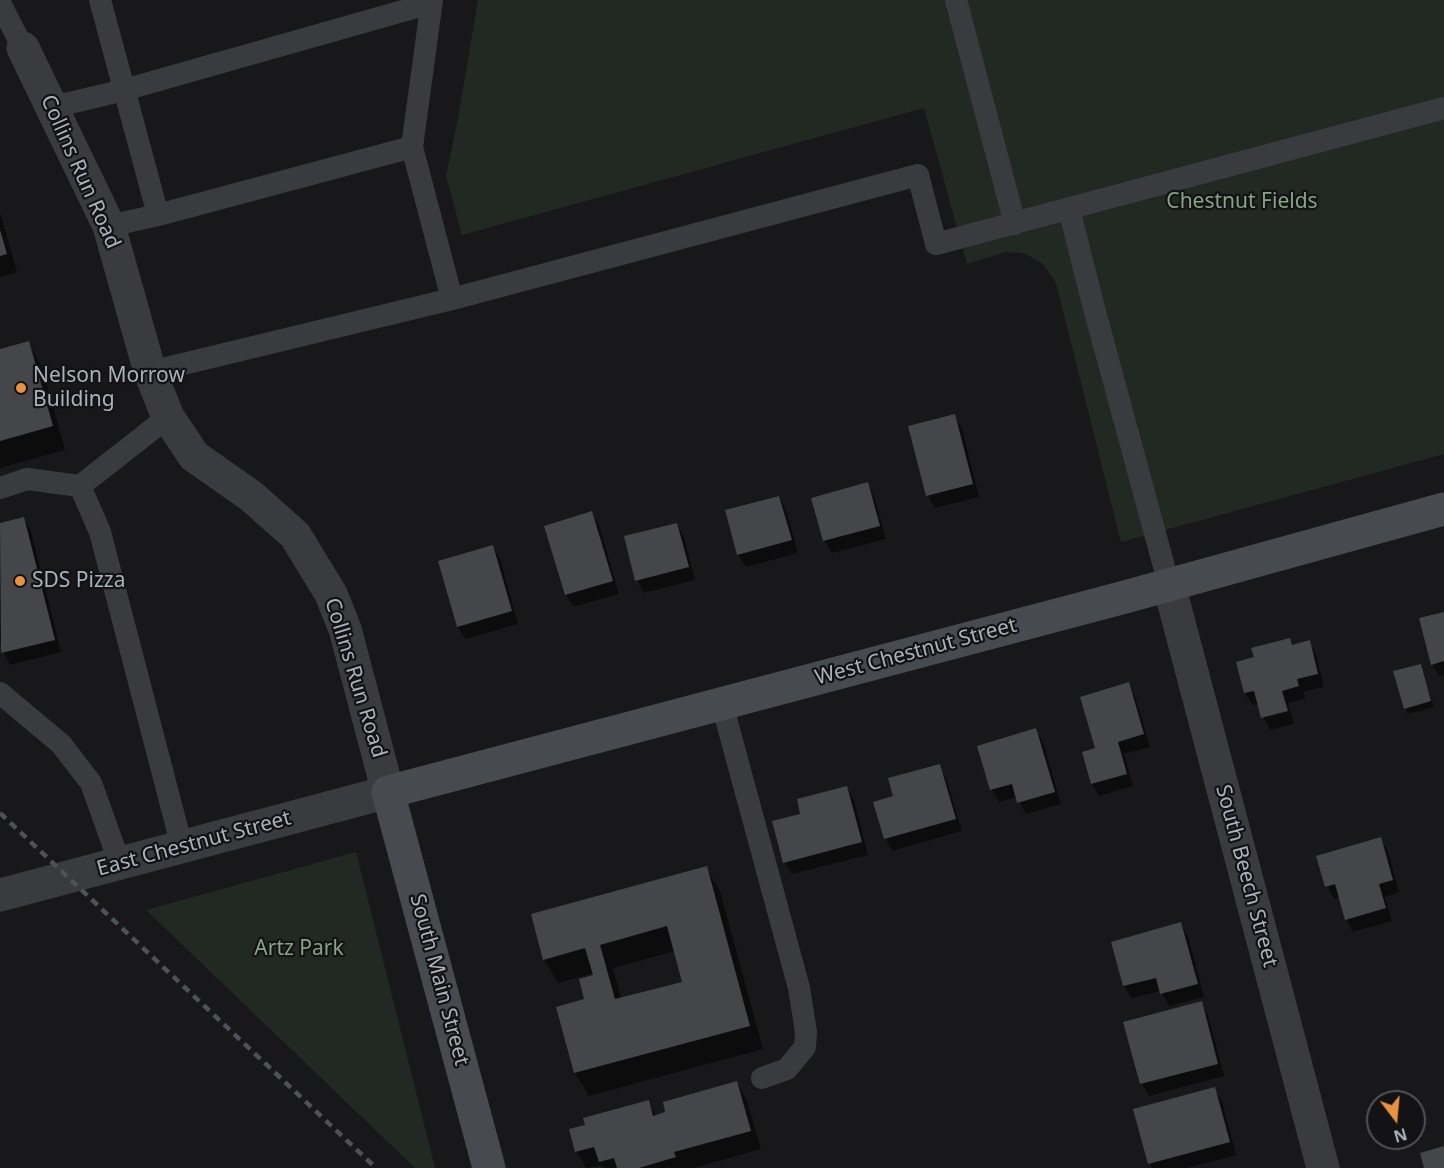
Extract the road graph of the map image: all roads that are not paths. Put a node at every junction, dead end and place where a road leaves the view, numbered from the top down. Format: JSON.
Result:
{"nodes":[{"id":1,"x":99,"y":0,"type":"edge"},
{"id":2,"x":956,"y":0,"type":"edge"},
{"id":3,"x":432,"y":2,"type":"edge"},
{"id":4,"x":1,"y":9,"type":"edge"},
{"id":5,"x":23,"y":48,"type":"joint"},
{"id":6,"x":124,"y":90,"type":"junction"},
{"id":7,"x":53,"y":108,"type":"junction"},
{"id":8,"x":1444,"y":108,"type":"edge"},
{"id":9,"x":412,"y":147,"type":"junction"},
{"id":10,"x":1069,"y":209,"type":"junction"},
{"id":11,"x":158,"y":215,"type":"junction"},
{"id":12,"x":1015,"y":224,"type":"junction"},
{"id":13,"x":109,"y":226,"type":"junction"},
{"id":14,"x":452,"y":299,"type":"junction"},
{"id":15,"x":150,"y":372,"type":"junction"},
{"id":16,"x":168,"y":417,"type":"junction"},
{"id":17,"x":80,"y":486,"type":"junction"},
{"id":18,"x":0,"y":488,"type":"edge"},
{"id":19,"x":1444,"y":509,"type":"edge"},
{"id":20,"x":1169,"y":585,"type":"junction"},
{"id":21,"x":0,"y":693,"type":"edge"},
{"id":22,"x":722,"y":704,"type":"junction"},
{"id":23,"x":388,"y":792,"type":"junction"},
{"id":24,"x":182,"y":847,"type":"junction"},
{"id":25,"x":120,"y":864,"type":"junction"},
{"id":26,"x":0,"y":896,"type":"edge"},
{"id":27,"x":762,"y":1078,"type":"dead end"},
{"id":28,"x":489,"y":1168,"type":"edge"},
{"id":29,"x":1323,"y":1168,"type":"edge"}],
"edges":[{"from":1,"to":6,"type":"lane"},
{"from":2,"to":12,"type":"lane"},
{"from":3,"to":6,"type":"lane"},
{"from":3,"to":9,"type":"lane"},
{"from":4,"to":5,"type":"lane"},
{"from":5,"to":7,"type":"street","name":"Collins Run Road"},
{"from":6,"to":7,"type":"lane"},
{"from":6,"to":11,"type":"lane"},
{"from":7,"to":13,"type":"street","name":"Collins Run Road"},
{"from":8,"to":10,"type":"lane"},
{"from":9,"to":11,"type":"lane"},
{"from":9,"to":14,"type":"lane"},
{"from":10,"to":12,"type":"lane"},
{"from":10,"to":20,"type":"lane"},
{"from":11,"to":13,"type":"lane"},
{"from":12,"to":14,"type":"lane"},
{"from":13,"to":15,"type":"street","name":"Collins Run Road"},
{"from":14,"to":15,"type":"lane"},
{"from":15,"to":16,"type":"street","name":"Collins Run Road"},
{"from":16,"to":17,"type":"lane"},
{"from":16,"to":23,"type":"street","name":"Collins Run Road"},
{"from":17,"to":18,"type":"lane"},
{"from":17,"to":24,"type":"lane"},
{"from":19,"to":20,"type":"main road","name":"West Chestnut Street"},
{"from":20,"to":22,"type":"main road","name":"West Chestnut Street"},
{"from":20,"to":29,"type":"street","name":"South Beech Street"},
{"from":21,"to":25,"type":"lane"},
{"from":22,"to":23,"type":"main road","name":"West Chestnut Street"},
{"from":22,"to":27,"type":"lane"},
{"from":23,"to":24,"type":"street","name":"East Chestnut Street"},
{"from":23,"to":28,"type":"main road","name":"South Main Street"},
{"from":24,"to":25,"type":"street","name":"East Chestnut Street"},
{"from":25,"to":26,"type":"street","name":"East Chestnut Street"}]}
